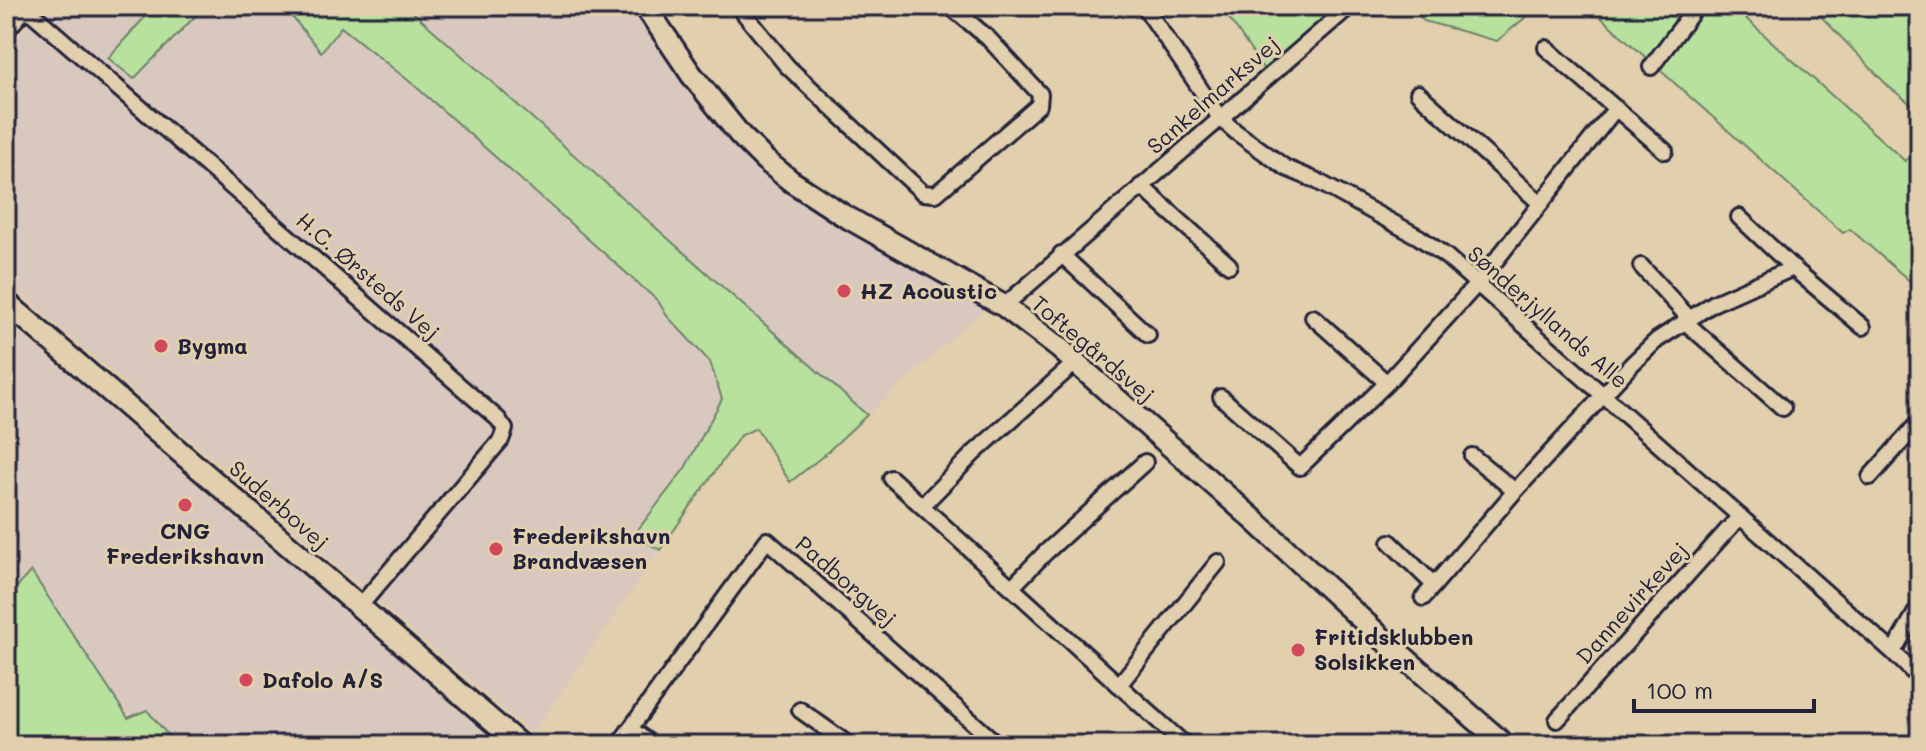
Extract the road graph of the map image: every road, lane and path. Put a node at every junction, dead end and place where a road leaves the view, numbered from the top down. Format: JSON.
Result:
{"nodes":[{"id":1,"x":645,"y":6,"type":"edge"},
{"id":2,"x":738,"y":6,"type":"edge"},
{"id":3,"x":950,"y":6,"type":"edge"},
{"id":4,"x":1144,"y":6,"type":"edge"},
{"id":5,"x":1350,"y":6,"type":"edge"},
{"id":6,"x":1697,"y":6,"type":"edge"},
{"id":7,"x":27,"y":7,"type":"edge"},
{"id":8,"x":6,"y":31,"type":"edge"},
{"id":9,"x":1546,"y":48,"type":"dead end"},
{"id":10,"x":1651,"y":67,"type":"dead end"},
{"id":11,"x":1418,"y":93,"type":"dead end"},
{"id":12,"x":1616,"y":108,"type":"junction"},
{"id":13,"x":1220,"y":118,"type":"junction"},
{"id":14,"x":1665,"y":151,"type":"dead end"},
{"id":15,"x":1141,"y":186,"type":"junction"},
{"id":16,"x":1540,"y":203,"type":"junction"},
{"id":17,"x":1739,"y":217,"type":"dead end"},
{"id":18,"x":1061,"y":254,"type":"junction"},
{"id":19,"x":1229,"y":265,"type":"dead end"},
{"id":20,"x":1641,"y":266,"type":"dead end"},
{"id":21,"x":1793,"y":268,"type":"junction"},
{"id":22,"x":1478,"y":283,"type":"junction"},
{"id":23,"x":6,"y":302,"type":"edge"},
{"id":24,"x":1004,"y":306,"type":"junction"},
{"id":25,"x":1313,"y":317,"type":"dead end"},
{"id":26,"x":1686,"y":319,"type":"junction"},
{"id":27,"x":1863,"y":327,"type":"dead end"},
{"id":28,"x":1148,"y":335,"type":"dead end"},
{"id":29,"x":1075,"y":363,"type":"junction"},
{"id":30,"x":1387,"y":383,"type":"junction"},
{"id":31,"x":1604,"y":395,"type":"junction"},
{"id":32,"x":1221,"y":397,"type":"dead end"},
{"id":33,"x":1783,"y":408,"type":"dead end"},
{"id":34,"x":1920,"y":421,"type":"edge"},
{"id":35,"x":1472,"y":456,"type":"dead end"},
{"id":36,"x":1145,"y":462,"type":"dead end"},
{"id":37,"x":1870,"y":477,"type":"dead end"},
{"id":38,"x":891,"y":478,"type":"dead end"},
{"id":39,"x":1515,"y":491,"type":"junction"},
{"id":40,"x":922,"y":506,"type":"junction"},
{"id":41,"x":1740,"y":516,"type":"junction"},
{"id":42,"x":1390,"y":542,"type":"dead end"},
{"id":43,"x":1218,"y":562,"type":"dead end"},
{"id":44,"x":1434,"y":585,"type":"junction"},
{"id":45,"x":1012,"y":587,"type":"junction"},
{"id":46,"x":1423,"y":598,"type":"dead end"},
{"id":47,"x":1920,"y":605,"type":"edge"},
{"id":48,"x":360,"y":606,"type":"junction"},
{"id":49,"x":1893,"y":652,"type":"junction"},
{"id":50,"x":1920,"y":679,"type":"edge"},
{"id":51,"x":1119,"y":685,"type":"junction"},
{"id":52,"x":800,"y":710,"type":"dead end"},
{"id":53,"x":1557,"y":720,"type":"dead end"},
{"id":54,"x":631,"y":729,"type":"junction"},
{"id":55,"x":619,"y":744,"type":"edge"},
{"id":56,"x":1503,"y":744,"type":"edge"},
{"id":57,"x":520,"y":745,"type":"edge"},
{"id":58,"x":652,"y":745,"type":"edge"},
{"id":59,"x":849,"y":745,"type":"edge"},
{"id":60,"x":998,"y":745,"type":"edge"},
{"id":61,"x":1185,"y":745,"type":"edge"}],
"edges":[{"from":1,"to":24,"type":"street","name":"Toftegårdsvej"},
{"from":2,"to":3,"type":"street"},
{"from":4,"to":13,"type":"street","name":"Sønderjyllands Alle"},
{"from":5,"to":13,"type":"street","name":"Sankelmarksvej"},
{"from":6,"to":10,"type":"street"},
{"from":7,"to":8,"type":"street","name":"H.C. Ørsteds Vej"},
{"from":7,"to":48,"type":"street","name":"H.C. Ørsteds Vej"},
{"from":9,"to":12,"type":"street"},
{"from":11,"to":16,"type":"street"},
{"from":12,"to":14,"type":"street"},
{"from":12,"to":16,"type":"street"},
{"from":13,"to":15,"type":"street","name":"Sankelmarksvej"},
{"from":13,"to":22,"type":"street","name":"Sønderjyllands Alle"},
{"from":15,"to":18,"type":"street","name":"Sankelmarksvej"},
{"from":15,"to":19,"type":"street","name":"Sankelmarksvej"},
{"from":16,"to":22,"type":"street"},
{"from":17,"to":21,"type":"street"},
{"from":18,"to":24,"type":"street","name":"Sankelmarksvej"},
{"from":18,"to":28,"type":"street"},
{"from":20,"to":26,"type":"street"},
{"from":21,"to":26,"type":"street"},
{"from":21,"to":27,"type":"street"},
{"from":22,"to":30,"type":"street"},
{"from":22,"to":31,"type":"street","name":"Sønderjyllands Alle"},
{"from":23,"to":48,"type":"street","name":"Suderbovej"},
{"from":24,"to":29,"type":"street","name":"Toftegårdsvej"},
{"from":25,"to":30,"type":"street"},
{"from":26,"to":31,"type":"street"},
{"from":26,"to":33,"type":"street"},
{"from":29,"to":40,"type":"street"},
{"from":29,"to":56,"type":"street","name":"Toftegårdsvej"},
{"from":30,"to":32,"type":"street"},
{"from":31,"to":39,"type":"street"},
{"from":31,"to":41,"type":"street","name":"Sønderjyllands Alle"},
{"from":34,"to":37,"type":"street"},
{"from":35,"to":39,"type":"street"},
{"from":36,"to":45,"type":"street"},
{"from":38,"to":40,"type":"street"},
{"from":39,"to":44,"type":"street"},
{"from":40,"to":45,"type":"street"},
{"from":41,"to":49,"type":"street","name":"Sønderjyllands Alle"},
{"from":41,"to":53,"type":"street","name":"Dannevirkevej"},
{"from":42,"to":44,"type":"street"},
{"from":43,"to":51,"type":"street"},
{"from":44,"to":46,"type":"street"},
{"from":45,"to":51,"type":"street"},
{"from":47,"to":49,"type":"street"},
{"from":48,"to":57,"type":"street","name":"Suderbovej"},
{"from":49,"to":50,"type":"street","name":"Sønderjyllands Alle"},
{"from":51,"to":61,"type":"street"},
{"from":52,"to":59,"type":"street"},
{"from":54,"to":55,"type":"street","name":"Padborgvej"},
{"from":54,"to":58,"type":"street"},
{"from":54,"to":60,"type":"street","name":"Padborgvej"}]}
